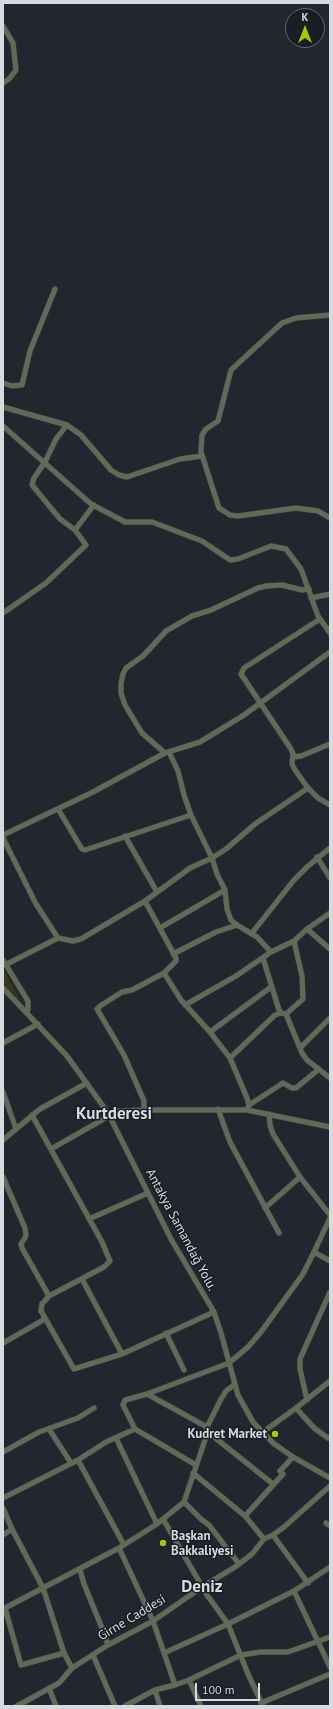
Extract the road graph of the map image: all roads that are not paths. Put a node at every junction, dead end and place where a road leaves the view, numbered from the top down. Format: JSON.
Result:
{"nodes":[{"id":1,"x":3,"y":26,"type":"edge"},
{"id":2,"x":3,"y":83,"type":"edge"},
{"id":3,"x":55,"y":289,"type":"dead end"},
{"id":4,"x":330,"y":315,"type":"edge"},
{"id":5,"x":3,"y":383,"type":"edge"},
{"id":6,"x":3,"y":407,"type":"edge"},
{"id":7,"x":67,"y":425,"type":"junction"},
{"id":8,"x":3,"y":426,"type":"edge"},
{"id":9,"x":202,"y":456,"type":"junction"},
{"id":10,"x":45,"y":462,"type":"junction"},
{"id":11,"x":94,"y":505,"type":"junction"},
{"id":12,"x":330,"y":518,"type":"edge"},
{"id":13,"x":75,"y":530,"type":"junction"},
{"id":14,"x":309,"y":589,"type":"junction"},
{"id":15,"x":330,"y":594,"type":"edge"},
{"id":16,"x":310,"y":598,"type":"junction"},
{"id":17,"x":3,"y":613,"type":"edge"},
{"id":18,"x":320,"y":619,"type":"junction"},
{"id":19,"x":330,"y":633,"type":"edge"},
{"id":20,"x":330,"y":652,"type":"edge"},
{"id":21,"x":260,"y":702,"type":"junction"},
{"id":22,"x":330,"y":744,"type":"edge"},
{"id":23,"x":167,"y":752,"type":"junction"},
{"id":24,"x":293,"y":757,"type":"junction"},
{"id":25,"x":308,"y":788,"type":"junction"},
{"id":26,"x":330,"y":805,"type":"edge"},
{"id":27,"x":58,"y":809,"type":"junction"},
{"id":28,"x":191,"y":815,"type":"junction"},
{"id":29,"x":3,"y":835,"type":"edge"},
{"id":30,"x":125,"y":836,"type":"junction"},
{"id":31,"x":3,"y":838,"type":"edge"},
{"id":32,"x":330,"y":848,"type":"edge"},
{"id":33,"x":212,"y":858,"type":"junction"},
{"id":34,"x":318,"y":858,"type":"junction"},
{"id":35,"x":330,"y":878,"type":"edge"},
{"id":36,"x":225,"y":890,"type":"junction"},
{"id":37,"x":157,"y":892,"type":"junction"},
{"id":38,"x":145,"y":900,"type":"junction"},
{"id":39,"x":330,"y":913,"type":"edge"},
{"id":40,"x":237,"y":925,"type":"junction"},
{"id":41,"x":160,"y":928,"type":"junction"},
{"id":42,"x":307,"y":929,"type":"junction"},
{"id":43,"x":252,"y":933,"type":"junction"},
{"id":44,"x":58,"y":938,"type":"junction"},
{"id":45,"x":294,"y":941,"type":"junction"},
{"id":46,"x":330,"y":949,"type":"edge"},
{"id":47,"x":271,"y":952,"type":"junction"},
{"id":48,"x":173,"y":954,"type":"junction"},
{"id":49,"x":263,"y":958,"type":"junction"},
{"id":50,"x":4,"y":962,"type":"edge"},
{"id":51,"x":164,"y":973,"type":"junction"},
{"id":52,"x":271,"y":987,"type":"junction"},
{"id":53,"x":3,"y":988,"type":"edge"},
{"id":54,"x":5,"y":995,"type":"edge"},
{"id":55,"x":185,"y":1005,"type":"junction"},
{"id":56,"x":27,"y":1012,"type":"junction"},
{"id":57,"x":284,"y":1013,"type":"junction"},
{"id":58,"x":330,"y":1018,"type":"edge"},
{"id":59,"x":38,"y":1024,"type":"junction"},
{"id":60,"x":210,"y":1032,"type":"junction"},
{"id":61,"x":3,"y":1043,"type":"edge"},
{"id":62,"x":300,"y":1048,"type":"junction"},
{"id":63,"x":230,"y":1058,"type":"junction"},
{"id":64,"x":319,"y":1069,"type":"junction"},
{"id":65,"x":330,"y":1078,"type":"edge"},
{"id":66,"x":87,"y":1083,"type":"junction"},
{"id":67,"x":3,"y":1092,"type":"edge"},
{"id":68,"x":248,"y":1108,"type":"junction"},
{"id":69,"x":218,"y":1109,"type":"junction"},
{"id":70,"x":144,"y":1110,"type":"junction"},
{"id":71,"x":269,"y":1114,"type":"junction"},
{"id":72,"x":32,"y":1115,"type":"junction"},
{"id":73,"x":108,"y":1115,"type":"junction"},
{"id":74,"x":330,"y":1127,"type":"edge"},
{"id":75,"x":16,"y":1129,"type":"junction"},
{"id":76,"x":3,"y":1140,"type":"edge"},
{"id":77,"x":52,"y":1149,"type":"junction"},
{"id":78,"x":300,"y":1177,"type":"junction"},
{"id":79,"x":4,"y":1180,"type":"edge"},
{"id":80,"x":148,"y":1193,"type":"junction"},
{"id":81,"x":265,"y":1208,"type":"junction"},
{"id":82,"x":330,"y":1215,"type":"edge"},
{"id":83,"x":330,"y":1218,"type":"edge"},
{"id":84,"x":89,"y":1219,"type":"junction"},
{"id":85,"x":279,"y":1233,"type":"dead end"},
{"id":86,"x":314,"y":1252,"type":"junction"},
{"id":87,"x":329,"y":1259,"type":"edge"},
{"id":88,"x":82,"y":1278,"type":"junction"},
{"id":89,"x":49,"y":1296,"type":"junction"},
{"id":90,"x":329,"y":1296,"type":"edge"},
{"id":91,"x":214,"y":1312,"type":"junction"},
{"id":92,"x":45,"y":1319,"type":"junction"},
{"id":93,"x":166,"y":1333,"type":"junction"},
{"id":94,"x":3,"y":1343,"type":"edge"},
{"id":95,"x":122,"y":1354,"type":"junction"},
{"id":96,"x":229,"y":1363,"type":"junction"},
{"id":97,"x":184,"y":1370,"type":"dead end"},
{"id":98,"x":329,"y":1383,"type":"edge"},
{"id":99,"x":235,"y":1384,"type":"junction"},
{"id":100,"x":147,"y":1394,"type":"junction"},
{"id":101,"x":307,"y":1400,"type":"junction"},
{"id":102,"x":94,"y":1408,"type":"dead end"},
{"id":103,"x":296,"y":1408,"type":"junction"},
{"id":104,"x":207,"y":1427,"type":"junction"},
{"id":105,"x":49,"y":1429,"type":"junction"},
{"id":106,"x":135,"y":1429,"type":"junction"},
{"id":107,"x":263,"y":1432,"type":"junction"},
{"id":108,"x":116,"y":1438,"type":"junction"},
{"id":109,"x":328,"y":1438,"type":"dead end"},
{"id":110,"x":3,"y":1452,"type":"edge"},
{"id":111,"x":293,"y":1457,"type":"junction"},
{"id":112,"x":78,"y":1460,"type":"junction"},
{"id":113,"x":70,"y":1463,"type":"junction"},
{"id":114,"x":196,"y":1465,"type":"junction"},
{"id":115,"x":193,"y":1473,"type":"junction"},
{"id":116,"x":330,"y":1478,"type":"edge"},
{"id":117,"x":273,"y":1484,"type":"junction"},
{"id":118,"x":330,"y":1486,"type":"edge"},
{"id":119,"x":3,"y":1498,"type":"edge"},
{"id":120,"x":184,"y":1502,"type":"junction"},
{"id":121,"x":3,"y":1508,"type":"edge"},
{"id":122,"x":245,"y":1516,"type":"junction"},
{"id":123,"x":163,"y":1519,"type":"junction"},
{"id":124,"x":157,"y":1524,"type":"junction"},
{"id":125,"x":12,"y":1529,"type":"junction"},
{"id":126,"x":3,"y":1535,"type":"edge"},
{"id":127,"x":273,"y":1535,"type":"junction"},
{"id":128,"x":264,"y":1539,"type":"junction"},
{"id":129,"x":124,"y":1545,"type":"junction"},
{"id":130,"x":119,"y":1548,"type":"junction"},
{"id":131,"x":239,"y":1564,"type":"junction"},
{"id":132,"x":330,"y":1567,"type":"edge"},
{"id":133,"x":80,"y":1570,"type":"junction"},
{"id":134,"x":308,"y":1583,"type":"junction"},
{"id":135,"x":202,"y":1587,"type":"junction"},
{"id":136,"x":43,"y":1588,"type":"junction"},
{"id":137,"x":294,"y":1591,"type":"junction"},
{"id":138,"x":4,"y":1609,"type":"edge"},
{"id":139,"x":153,"y":1621,"type":"junction"},
{"id":140,"x":228,"y":1624,"type":"junction"},
{"id":141,"x":330,"y":1637,"type":"edge"},
{"id":142,"x":318,"y":1641,"type":"junction"},
{"id":143,"x":108,"y":1646,"type":"junction"},
{"id":144,"x":64,"y":1653,"type":"junction"},
{"id":145,"x":164,"y":1653,"type":"junction"},
{"id":146,"x":241,"y":1655,"type":"junction"},
{"id":147,"x":93,"y":1656,"type":"junction"},
{"id":148,"x":330,"y":1667,"type":"edge"},
{"id":149,"x":72,"y":1668,"type":"junction"},
{"id":150,"x":330,"y":1674,"type":"edge"},
{"id":151,"x":189,"y":1680,"type":"junction"},
{"id":152,"x":175,"y":1685,"type":"junction"},
{"id":153,"x":49,"y":1688,"type":"junction"},
{"id":154,"x":155,"y":1690,"type":"junction"},
{"id":155,"x":262,"y":1704,"type":"edge"},
{"id":156,"x":17,"y":1706,"type":"edge"},
{"id":157,"x":56,"y":1706,"type":"edge"},
{"id":158,"x":115,"y":1706,"type":"edge"},
{"id":159,"x":126,"y":1706,"type":"edge"},
{"id":160,"x":160,"y":1706,"type":"edge"},
{"id":161,"x":201,"y":1706,"type":"edge"}],
"edges":[{"from":1,"to":2,"type":"street"},
{"from":3,"to":5,"type":"street"},
{"from":4,"to":9,"type":"street"},
{"from":6,"to":7,"type":"street"},
{"from":7,"to":9,"type":"street"},
{"from":7,"to":10,"type":"street"},
{"from":8,"to":10,"type":"street"},
{"from":9,"to":12,"type":"street"},
{"from":10,"to":11,"type":"street"},
{"from":10,"to":13,"type":"street"},
{"from":11,"to":13,"type":"street"},
{"from":11,"to":14,"type":"street"},
{"from":13,"to":17,"type":"street"},
{"from":14,"to":16,"type":"street"},
{"from":14,"to":23,"type":"street"},
{"from":15,"to":16,"type":"street"},
{"from":16,"to":18,"type":"street"},
{"from":18,"to":19,"type":"street"},
{"from":18,"to":21,"type":"street"},
{"from":20,"to":21,"type":"street"},
{"from":21,"to":23,"type":"street"},
{"from":21,"to":24,"type":"street"},
{"from":22,"to":24,"type":"street"},
{"from":23,"to":27,"type":"street"},
{"from":23,"to":28,"type":"street"},
{"from":24,"to":25,"type":"street"},
{"from":25,"to":26,"type":"street"},
{"from":25,"to":33,"type":"street"},
{"from":27,"to":29,"type":"street"},
{"from":27,"to":30,"type":"street"},
{"from":28,"to":30,"type":"street"},
{"from":28,"to":33,"type":"street"},
{"from":30,"to":37,"type":"street"},
{"from":31,"to":44,"type":"street"},
{"from":32,"to":34,"type":"street"},
{"from":33,"to":36,"type":"street"},
{"from":33,"to":37,"type":"street"},
{"from":34,"to":35,"type":"street"},
{"from":34,"to":43,"type":"street"},
{"from":36,"to":40,"type":"street"},
{"from":36,"to":41,"type":"street"},
{"from":37,"to":38,"type":"street"},
{"from":38,"to":41,"type":"street"},
{"from":38,"to":44,"type":"street"},
{"from":39,"to":42,"type":"street"},
{"from":40,"to":43,"type":"street"},
{"from":40,"to":48,"type":"street"},
{"from":41,"to":48,"type":"street"},
{"from":42,"to":45,"type":"street"},
{"from":42,"to":46,"type":"street"},
{"from":43,"to":47,"type":"street"},
{"from":44,"to":50,"type":"street"},
{"from":45,"to":47,"type":"street"},
{"from":45,"to":57,"type":"street"},
{"from":47,"to":49,"type":"street"},
{"from":48,"to":51,"type":"street"},
{"from":49,"to":52,"type":"street"},
{"from":49,"to":55,"type":"street"},
{"from":50,"to":56,"type":"street"},
{"from":51,"to":55,"type":"street"},
{"from":51,"to":70,"type":"street"},
{"from":52,"to":57,"type":"street"},
{"from":52,"to":60,"type":"street"},
{"from":53,"to":54,"type":"street","name":"Antakya Samandağ Yolu."},
{"from":54,"to":56,"type":"street","name":"Antakya Samandağ Yolu."},
{"from":55,"to":60,"type":"street"},
{"from":56,"to":59,"type":"street","name":"Antakya Samandağ Yolu."},
{"from":57,"to":62,"type":"street"},
{"from":57,"to":63,"type":"street"},
{"from":58,"to":62,"type":"street"},
{"from":59,"to":61,"type":"street"},
{"from":59,"to":66,"type":"street","name":"Antakya Samandağ Yolu."},
{"from":60,"to":63,"type":"street"},
{"from":62,"to":64,"type":"street"},
{"from":63,"to":68,"type":"street"},
{"from":64,"to":65,"type":"street"},
{"from":64,"to":68,"type":"street"},
{"from":66,"to":72,"type":"street"},
{"from":66,"to":73,"type":"street","name":"Antakya Samandağ Yolu."},
{"from":67,"to":75,"type":"street"},
{"from":68,"to":69,"type":"street"},
{"from":68,"to":71,"type":"street"},
{"from":69,"to":70,"type":"street"},
{"from":69,"to":81,"type":"street"},
{"from":70,"to":73,"type":"street"},
{"from":71,"to":74,"type":"street"},
{"from":71,"to":78,"type":"street"},
{"from":72,"to":75,"type":"street"},
{"from":72,"to":77,"type":"street"},
{"from":73,"to":77,"type":"street"},
{"from":73,"to":80,"type":"street","name":"Antakya Samandağ Yolu."},
{"from":75,"to":76,"type":"street"},
{"from":77,"to":84,"type":"street"},
{"from":78,"to":81,"type":"street"},
{"from":78,"to":82,"type":"street"},
{"from":79,"to":89,"type":"street"},
{"from":80,"to":84,"type":"street"},
{"from":80,"to":91,"type":"street","name":"Antakya Samandağ Yolu."},
{"from":81,"to":85,"type":"street"},
{"from":83,"to":86,"type":"street"},
{"from":84,"to":88,"type":"street"},
{"from":86,"to":87,"type":"street"},
{"from":86,"to":96,"type":"street"},
{"from":88,"to":89,"type":"street"},
{"from":88,"to":95,"type":"street"},
{"from":89,"to":92,"type":"street"},
{"from":90,"to":101,"type":"street"},
{"from":91,"to":93,"type":"street"},
{"from":91,"to":96,"type":"street","name":"Antakya Samandağ Yolu."},
{"from":92,"to":94,"type":"street"},
{"from":92,"to":95,"type":"street"},
{"from":93,"to":95,"type":"street"},
{"from":93,"to":97,"type":"street"},
{"from":96,"to":99,"type":"street","name":"Antakya Samandağ Yolu."},
{"from":96,"to":100,"type":"street"},
{"from":98,"to":101,"type":"street"},
{"from":99,"to":104,"type":"street"},
{"from":99,"to":107,"type":"street","name":"Antakya Samandağ Yolu."},
{"from":100,"to":104,"type":"street"},
{"from":100,"to":106,"type":"street"},
{"from":101,"to":103,"type":"street"},
{"from":102,"to":105,"type":"street"},
{"from":103,"to":107,"type":"street"},
{"from":103,"to":109,"type":"street"},
{"from":104,"to":114,"type":"street"},
{"from":104,"to":117,"type":"street"},
{"from":105,"to":110,"type":"street"},
{"from":105,"to":113,"type":"street"},
{"from":106,"to":108,"type":"street"},
{"from":106,"to":114,"type":"street"},
{"from":107,"to":111,"type":"street","name":"Antakya Samandağ Yolu."},
{"from":108,"to":112,"type":"street"},
{"from":108,"to":124,"type":"street"},
{"from":111,"to":116,"type":"street","name":"Antakya Samandağ Yolu."},
{"from":111,"to":117,"type":"street"},
{"from":112,"to":113,"type":"street"},
{"from":112,"to":129,"type":"street"},
{"from":113,"to":119,"type":"street"},
{"from":114,"to":115,"type":"street"},
{"from":115,"to":120,"type":"street"},
{"from":115,"to":122,"type":"street"},
{"from":117,"to":122,"type":"street"},
{"from":118,"to":127,"type":"street","name":"Girne Caddesi"},
{"from":120,"to":123,"type":"street"},
{"from":120,"to":131,"type":"street"},
{"from":121,"to":125,"type":"street"},
{"from":122,"to":128,"type":"street"},
{"from":123,"to":124,"type":"street"},
{"from":123,"to":135,"type":"street"},
{"from":124,"to":129,"type":"street"},
{"from":125,"to":126,"type":"street"},
{"from":125,"to":136,"type":"street"},
{"from":127,"to":128,"type":"street","name":"Girne Caddesi"},
{"from":127,"to":134,"type":"street"},
{"from":128,"to":131,"type":"street","name":"Girne Caddesi"},
{"from":129,"to":130,"type":"street"},
{"from":130,"to":133,"type":"street"},
{"from":130,"to":139,"type":"street"},
{"from":131,"to":135,"type":"street","name":"Girne Caddesi"},
{"from":132,"to":134,"type":"street"},
{"from":133,"to":136,"type":"street"},
{"from":133,"to":143,"type":"street"},
{"from":134,"to":137,"type":"street"},
{"from":135,"to":139,"type":"street","name":"Girne Caddesi"},
{"from":135,"to":140,"type":"street"},
{"from":136,"to":138,"type":"street"},
{"from":136,"to":144,"type":"street"},
{"from":137,"to":140,"type":"street"},
{"from":137,"to":142,"type":"street"},
{"from":138,"to":144,"type":"street"},
{"from":139,"to":143,"type":"street","name":"Girne Caddesi"},
{"from":139,"to":145,"type":"street"},
{"from":140,"to":145,"type":"street"},
{"from":140,"to":146,"type":"street"},
{"from":141,"to":142,"type":"street"},
{"from":142,"to":146,"type":"street"},
{"from":142,"to":148,"type":"street"},
{"from":143,"to":147,"type":"street","name":"Girne Caddesi"},
{"from":144,"to":149,"type":"street"},
{"from":145,"to":152,"type":"street"},
{"from":146,"to":151,"type":"street"},
{"from":146,"to":155,"type":"street"},
{"from":147,"to":149,"type":"street","name":"Girne Caddesi"},
{"from":147,"to":158,"type":"street"},
{"from":149,"to":153,"type":"street","name":"Girne Caddesi"},
{"from":150,"to":155,"type":"street"},
{"from":151,"to":152,"type":"street"},
{"from":151,"to":161,"type":"street"},
{"from":152,"to":154,"type":"street"},
{"from":153,"to":156,"type":"street","name":"Girne Caddesi"},
{"from":153,"to":157,"type":"street"},
{"from":154,"to":159,"type":"street"},
{"from":154,"to":160,"type":"street"}]}
